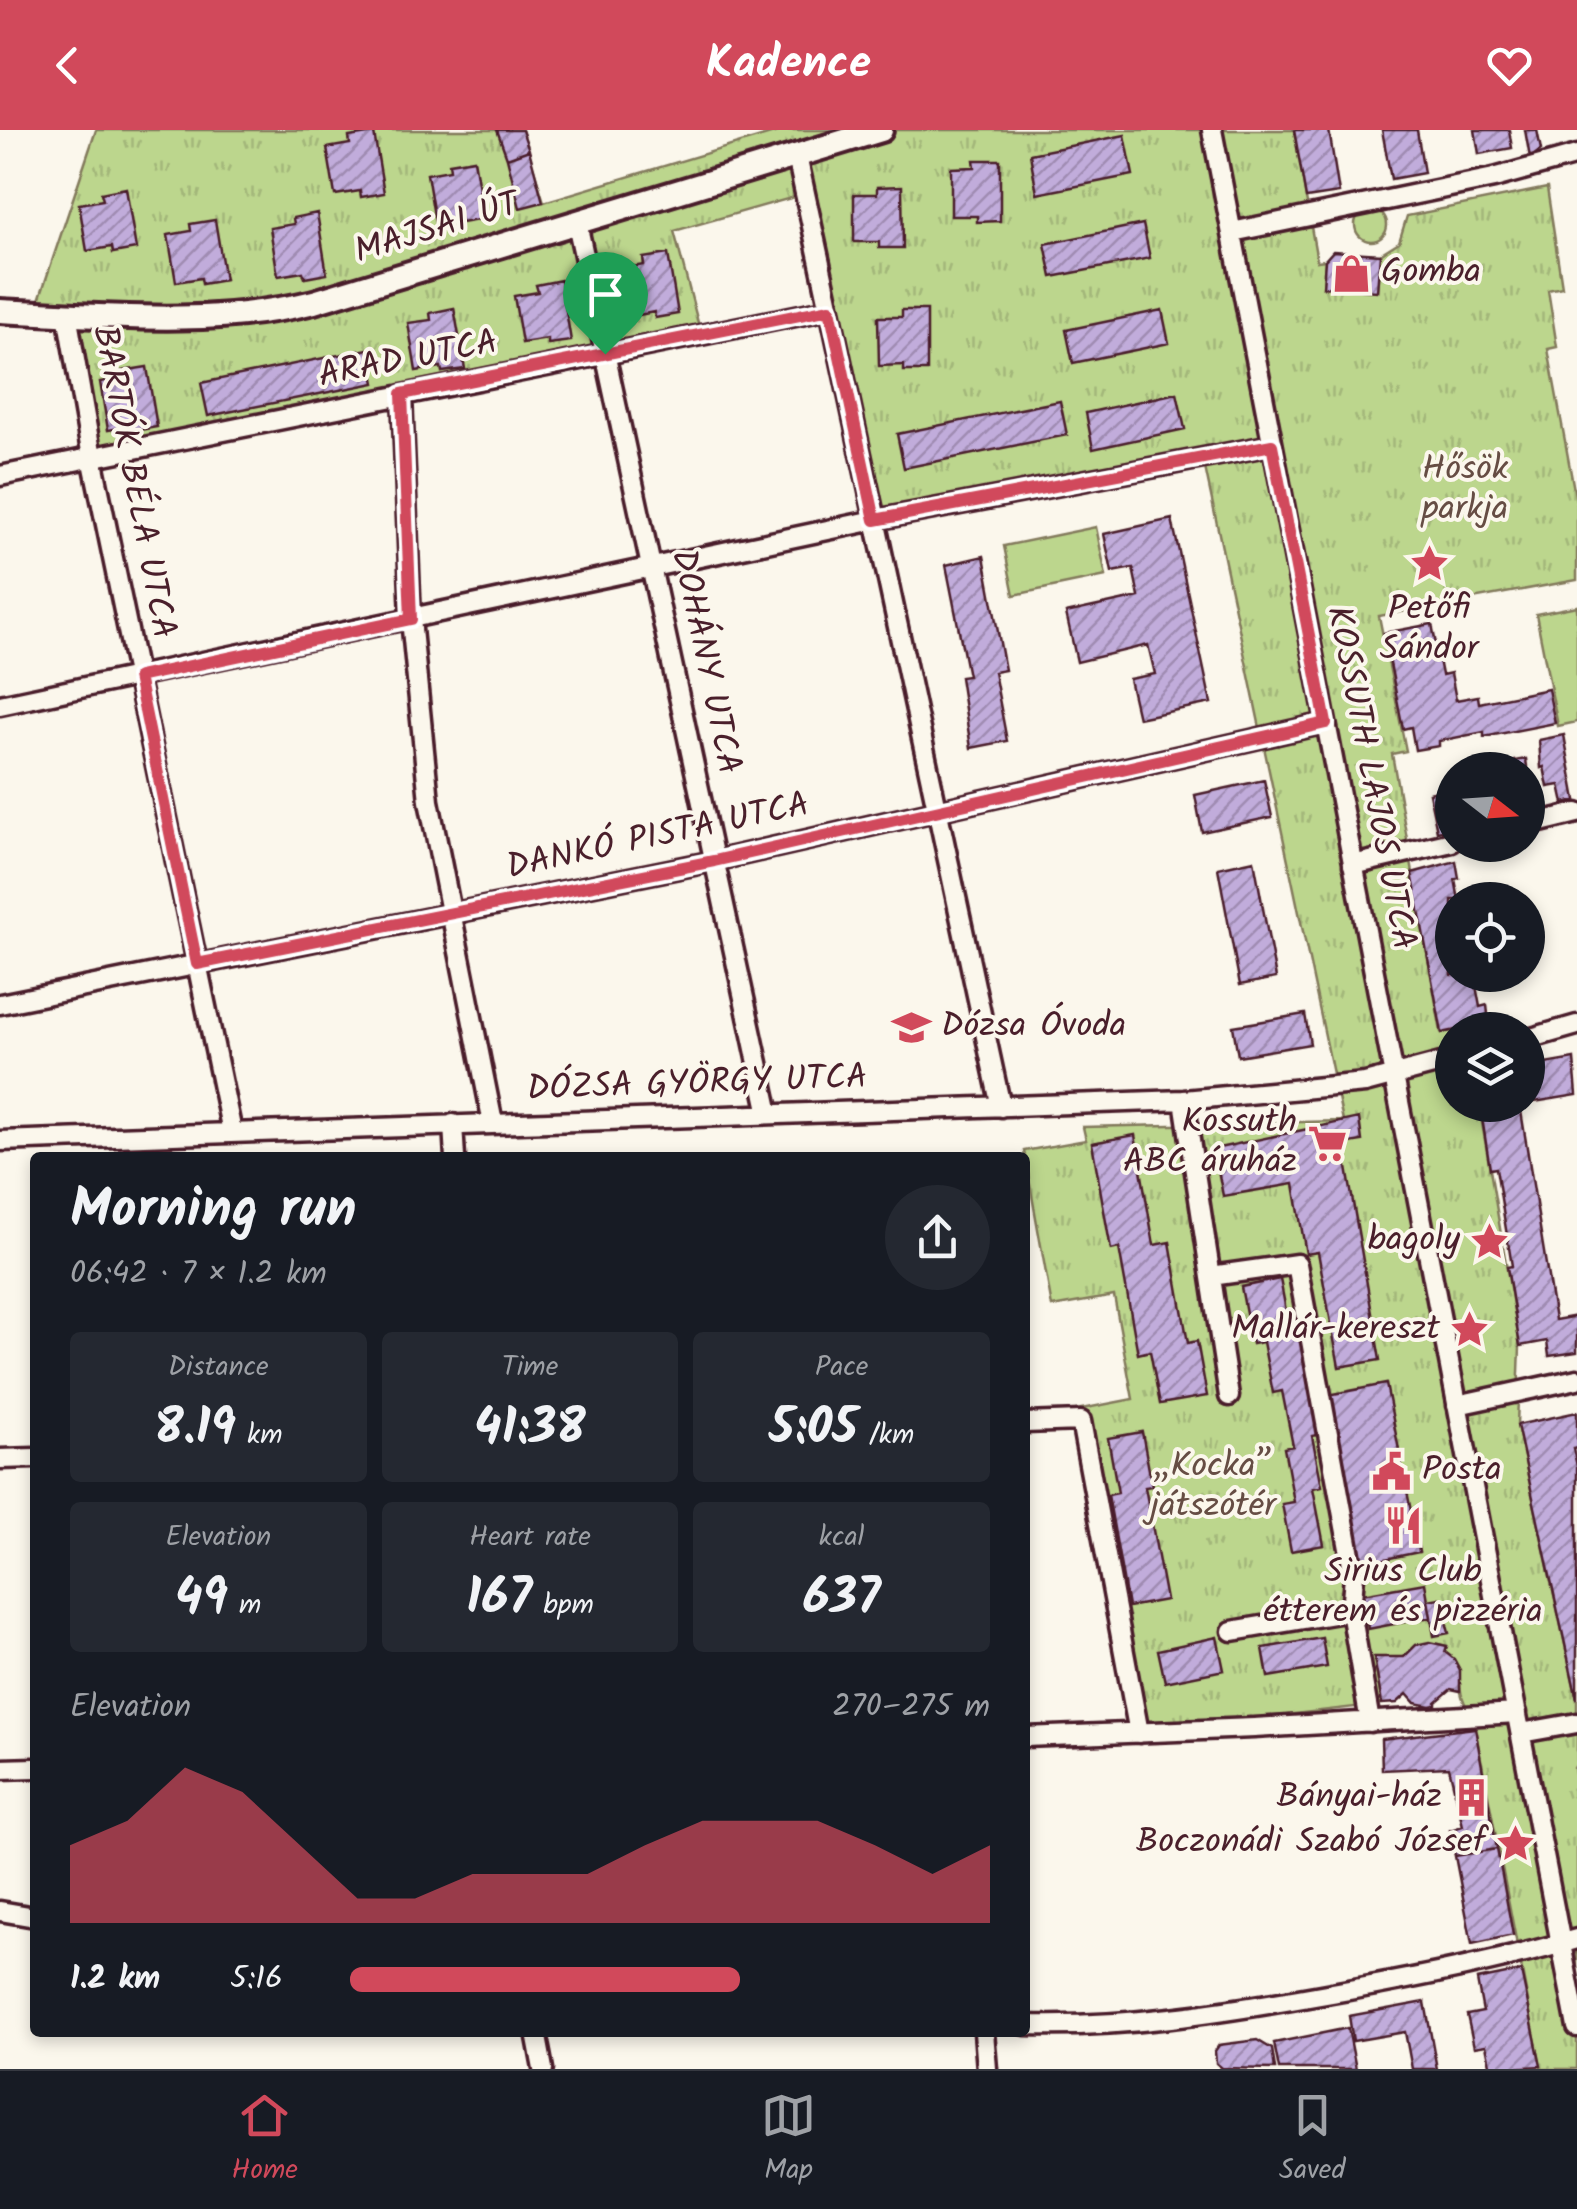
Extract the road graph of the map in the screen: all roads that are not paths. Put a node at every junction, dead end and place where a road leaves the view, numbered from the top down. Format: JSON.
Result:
{"nodes":[{"id":1,"x":881,"y":130,"type":"edge"},
{"id":2,"x":1212,"y":130,"type":"edge"},
{"id":3,"x":1577,"y":155,"type":"edge"},
{"id":4,"x":797,"y":156,"type":"junction"},
{"id":5,"x":577,"y":223,"type":"junction"},
{"id":6,"x":1232,"y":232,"type":"junction"},
{"id":7,"x":830,"y":309,"type":"junction"},
{"id":8,"x":0,"y":311,"type":"edge"},
{"id":9,"x":67,"y":314,"type":"junction"},
{"id":10,"x":605,"y":354,"type":"junction"},
{"id":11,"x":402,"y":394,"type":"junction"},
{"id":12,"x":1272,"y":445,"type":"junction"},
{"id":13,"x":92,"y":457,"type":"junction"},
{"id":14,"x":0,"y":476,"type":"edge"},
{"id":15,"x":875,"y":520,"type":"junction"},
{"id":16,"x":651,"y":568,"type":"junction"},
{"id":17,"x":411,"y":619,"type":"junction"},
{"id":18,"x":138,"y":677,"type":"junction"},
{"id":19,"x":0,"y":705,"type":"edge"},
{"id":20,"x":1326,"y":723,"type":"junction"},
{"id":21,"x":938,"y":811,"type":"junction"},
{"id":22,"x":1577,"y":813,"type":"edge"},
{"id":23,"x":1545,"y":821,"type":"edge"},
{"id":24,"x":1435,"y":846,"type":"edge"},
{"id":25,"x":714,"y":861,"type":"junction"},
{"id":26,"x":1354,"y":865,"type":"junction"},
{"id":27,"x":452,"y":912,"type":"junction"},
{"id":28,"x":197,"y":964,"type":"junction"},
{"id":29,"x":0,"y":1004,"type":"edge"},
{"id":30,"x":1577,"y":1025,"type":"edge"},
{"id":31,"x":1545,"y":1034,"type":"edge"},
{"id":32,"x":1435,"y":1065,"type":"edge"},
{"id":33,"x":1394,"y":1077,"type":"junction"},
{"id":34,"x":1184,"y":1100,"type":"junction"},
{"id":35,"x":1001,"y":1107,"type":"junction"},
{"id":36,"x":768,"y":1114,"type":"junction"},
{"id":37,"x":493,"y":1123,"type":"junction"},
{"id":38,"x":453,"y":1124,"type":"junction"},
{"id":39,"x":232,"y":1132,"type":"junction"},
{"id":40,"x":0,"y":1141,"type":"edge"},
{"id":41,"x":455,"y":1152,"type":"edge"},
{"id":42,"x":1211,"y":1276,"type":"junction"},
{"id":43,"x":1577,"y":1379,"type":"edge"},
{"id":44,"x":1230,"y":1396,"type":"dead end"},
{"id":45,"x":1457,"y":1405,"type":"junction"},
{"id":46,"x":1030,"y":1423,"type":"edge"},
{"id":47,"x":30,"y":1458,"type":"edge"},
{"id":48,"x":0,"y":1460,"type":"edge"},
{"id":49,"x":1351,"y":1610,"type":"junction"},
{"id":50,"x":1232,"y":1631,"type":"dead end"},
{"id":51,"x":1517,"y":1714,"type":"junction"},
{"id":52,"x":1370,"y":1722,"type":"junction"},
{"id":53,"x":1577,"y":1723,"type":"edge"},
{"id":54,"x":1139,"y":1732,"type":"junction"},
{"id":55,"x":1520,"y":1733,"type":"junction"},
{"id":56,"x":1030,"y":1736,"type":"edge"},
{"id":57,"x":30,"y":1768,"type":"edge"},
{"id":58,"x":0,"y":1770,"type":"edge"},
{"id":59,"x":0,"y":1911,"type":"edge"},
{"id":60,"x":30,"y":1916,"type":"edge"},
{"id":61,"x":1569,"y":1942,"type":"edge"},
{"id":62,"x":1030,"y":2025,"type":"edge"},
{"id":63,"x":1577,"y":2027,"type":"edge"},
{"id":64,"x":537,"y":2037,"type":"edge"},
{"id":65,"x":984,"y":2037,"type":"edge"},
{"id":66,"x":543,"y":2069,"type":"edge"},
{"id":67,"x":987,"y":2069,"type":"edge"}],
"edges":[{"from":1,"to":4,"type":"main road","name":"MAJSAI ÚT"},
{"from":2,"to":6,"type":"street","name":"KOSSUTH LAJOS UTCA"},
{"from":3,"to":6,"type":"street"},
{"from":4,"to":5,"type":"main road","name":"MAJSAI ÚT"},
{"from":4,"to":7,"type":"street"},
{"from":5,"to":9,"type":"main road","name":"MAJSAI ÚT"},
{"from":5,"to":10,"type":"street","name":"DOHÁNY UTCA"},
{"from":6,"to":12,"type":"street","name":"KOSSUTH LAJOS UTCA"},
{"from":7,"to":10,"type":"street","name":"ARAD UTCA"},
{"from":7,"to":15,"type":"street"},
{"from":8,"to":9,"type":"main road","name":"MAJSAI ÚT"},
{"from":9,"to":13,"type":"street","name":"BARTÓK BÉLA UTCA"},
{"from":10,"to":11,"type":"street","name":"ARAD UTCA"},
{"from":10,"to":16,"type":"street","name":"DOHÁNY UTCA"},
{"from":11,"to":13,"type":"street","name":"ARAD UTCA"},
{"from":11,"to":17,"type":"street"},
{"from":12,"to":15,"type":"street"},
{"from":12,"to":20,"type":"street","name":"KOSSUTH LAJOS UTCA"},
{"from":13,"to":14,"type":"street","name":"ARAD UTCA"},
{"from":13,"to":18,"type":"street","name":"BARTÓK BÉLA UTCA"},
{"from":15,"to":16,"type":"street"},
{"from":15,"to":21,"type":"street"},
{"from":16,"to":17,"type":"street"},
{"from":16,"to":25,"type":"street","name":"DOHÁNY UTCA"},
{"from":17,"to":18,"type":"street"},
{"from":17,"to":27,"type":"street"},
{"from":18,"to":19,"type":"street"},
{"from":18,"to":28,"type":"street","name":"BARTÓK BÉLA UTCA"},
{"from":20,"to":21,"type":"street","name":"DANKÓ PISTA UTCA"},
{"from":20,"to":26,"type":"street","name":"KOSSUTH LAJOS UTCA"},
{"from":21,"to":25,"type":"street","name":"DANKÓ PISTA UTCA"},
{"from":21,"to":35,"type":"street"},
{"from":22,"to":23,"type":"street"},
{"from":24,"to":26,"type":"street"},
{"from":25,"to":27,"type":"street","name":"DANKÓ PISTA UTCA"},
{"from":25,"to":36,"type":"street","name":"DOHÁNY UTCA"},
{"from":26,"to":33,"type":"street","name":"KOSSUTH LAJOS UTCA"},
{"from":27,"to":28,"type":"street","name":"DANKÓ PISTA UTCA"},
{"from":27,"to":37,"type":"street"},
{"from":28,"to":29,"type":"street","name":"DANKÓ PISTA UTCA"},
{"from":28,"to":39,"type":"street","name":"BARTÓK BÉLA UTCA"},
{"from":30,"to":31,"type":"street"},
{"from":32,"to":33,"type":"street","name":"DÓZSA GYÖRGY UTCA"},
{"from":33,"to":34,"type":"street","name":"DÓZSA GYÖRGY UTCA"},
{"from":33,"to":45,"type":"street","name":"KOSSUTH LAJOS UTCA"},
{"from":34,"to":35,"type":"street","name":"DÓZSA GYÖRGY UTCA"},
{"from":34,"to":42,"type":"street"},
{"from":35,"to":36,"type":"street","name":"DÓZSA GYÖRGY UTCA"},
{"from":36,"to":37,"type":"street","name":"DÓZSA GYÖRGY UTCA"},
{"from":37,"to":38,"type":"street","name":"DÓZSA GYÖRGY UTCA"},
{"from":38,"to":39,"type":"street","name":"DÓZSA GYÖRGY UTCA"},
{"from":38,"to":41,"type":"street"},
{"from":39,"to":40,"type":"street","name":"DÓZSA GYÖRGY UTCA"},
{"from":42,"to":44,"type":"street"},
{"from":42,"to":49,"type":"street"},
{"from":43,"to":45,"type":"street"},
{"from":45,"to":51,"type":"street","name":"KOSSUTH LAJOS UTCA"},
{"from":46,"to":54,"type":"street"},
{"from":47,"to":48,"type":"street"},
{"from":49,"to":50,"type":"street"},
{"from":49,"to":52,"type":"street"},
{"from":51,"to":52,"type":"street"},
{"from":51,"to":55,"type":"street","name":"KOSSUTH LAJOS UTCA"},
{"from":52,"to":54,"type":"street"},
{"from":53,"to":55,"type":"street"},
{"from":54,"to":56,"type":"street"},
{"from":55,"to":61,"type":"street","name":"KOSSUTH LAJOS UTCA"},
{"from":57,"to":58,"type":"street"},
{"from":59,"to":60,"type":"street"},
{"from":61,"to":62,"type":"street"},
{"from":61,"to":63,"type":"street","name":"KOSSUTH LAJOS UTCA"},
{"from":64,"to":66,"type":"street"},
{"from":65,"to":67,"type":"street"}]}
